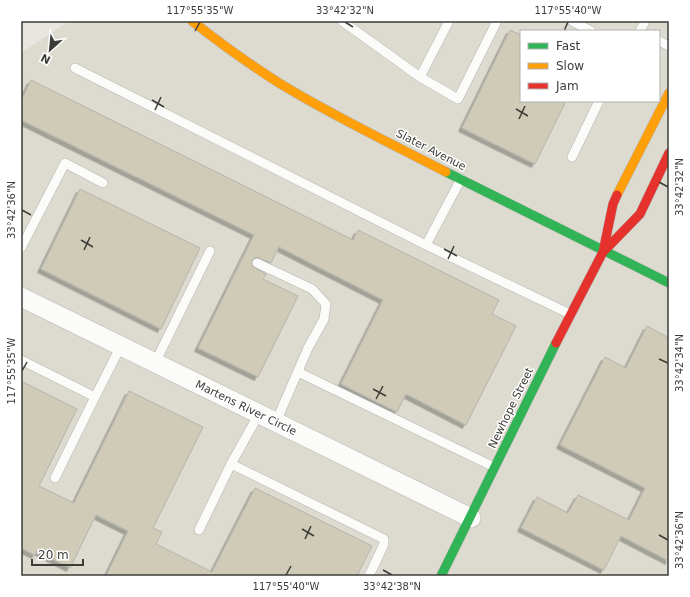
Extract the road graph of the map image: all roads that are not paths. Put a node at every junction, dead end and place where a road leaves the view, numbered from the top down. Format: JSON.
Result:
{"nodes":[{"id":1,"x":192,"y":21,"type":"edge"},
{"id":2,"x":342,"y":21,"type":"edge"},
{"id":3,"x":449,"y":21,"type":"edge"},
{"id":4,"x":497,"y":21,"type":"edge"},
{"id":5,"x":572,"y":21,"type":"edge"},
{"id":6,"x":645,"y":21,"type":"edge"},
{"id":7,"x":589,"y":30,"type":"edge"},
{"id":8,"x":640,"y":30,"type":"edge"},
{"id":9,"x":75,"y":68,"type":"dead end"},
{"id":10,"x":420,"y":77,"type":"junction"},
{"id":11,"x":669,"y":93,"type":"edge"},
{"id":12,"x":599,"y":102,"type":"edge"},
{"id":13,"x":669,"y":154,"type":"edge"},
{"id":14,"x":572,"y":157,"type":"dead end"},
{"id":15,"x":461,"y":179,"type":"junction"},
{"id":16,"x":103,"y":183,"type":"dead end"},
{"id":17,"x":426,"y":245,"type":"junction"},
{"id":18,"x":21,"y":248,"type":"edge"},
{"id":19,"x":210,"y":251,"type":"dead end"},
{"id":20,"x":603,"y":252,"type":"junction"},
{"id":21,"x":257,"y":263,"type":"dead end"},
{"id":22,"x":669,"y":284,"type":"edge"},
{"id":23,"x":21,"y":297,"type":"edge"},
{"id":24,"x":570,"y":314,"type":"junction"},
{"id":25,"x":121,"y":346,"type":"junction"},
{"id":26,"x":21,"y":360,"type":"edge"},
{"id":27,"x":155,"y":363,"type":"junction"},
{"id":28,"x":298,"y":372,"type":"junction"},
{"id":29,"x":95,"y":397,"type":"junction"},
{"id":30,"x":259,"y":414,"type":"junction"},
{"id":31,"x":276,"y":422,"type":"junction"},
{"id":32,"x":231,"y":464,"type":"junction"},
{"id":33,"x":496,"y":468,"type":"junction"},
{"id":34,"x":55,"y":478,"type":"dead end"},
{"id":35,"x":471,"y":518,"type":"junction"},
{"id":36,"x":199,"y":530,"type":"dead end"},
{"id":37,"x":369,"y":576,"type":"edge"},
{"id":38,"x":441,"y":576,"type":"edge"}],
"edges":[{"from":1,"to":15,"type":"street","name":"Slater Avenue"},
{"from":2,"to":10,"type":"lane"},
{"from":3,"to":10,"type":"lane"},
{"from":4,"to":10,"type":"lane"},
{"from":5,"to":7,"type":"lane"},
{"from":6,"to":8,"type":"lane"},
{"from":9,"to":17,"type":"lane"},
{"from":11,"to":20,"type":"street","name":"Newhope Street"},
{"from":12,"to":14,"type":"lane"},
{"from":13,"to":20,"type":"street","name":"Newhope Street"},
{"from":15,"to":17,"type":"lane"},
{"from":15,"to":20,"type":"street","name":"Slater Avenue"},
{"from":16,"to":18,"type":"lane"},
{"from":17,"to":24,"type":"lane"},
{"from":19,"to":27,"type":"lane"},
{"from":20,"to":22,"type":"street","name":"Slater Avenue"},
{"from":20,"to":24,"type":"street","name":"Newhope Street"},
{"from":21,"to":28,"type":"lane"},
{"from":23,"to":25,"type":"street","name":"Martens River Circle"},
{"from":24,"to":33,"type":"street","name":"Newhope Street"},
{"from":25,"to":27,"type":"street","name":"Martens River Circle"},
{"from":25,"to":29,"type":"lane"},
{"from":26,"to":29,"type":"lane"},
{"from":27,"to":30,"type":"street","name":"Martens River Circle"},
{"from":28,"to":31,"type":"lane"},
{"from":28,"to":33,"type":"lane"},
{"from":29,"to":34,"type":"lane"},
{"from":30,"to":31,"type":"street","name":"Martens River Circle"},
{"from":30,"to":32,"type":"lane"},
{"from":31,"to":35,"type":"street","name":"Martens River Circle"},
{"from":32,"to":36,"type":"lane"},
{"from":32,"to":37,"type":"lane"},
{"from":33,"to":35,"type":"street","name":"Newhope Street"},
{"from":35,"to":38,"type":"street","name":"Newhope Street"}]}
